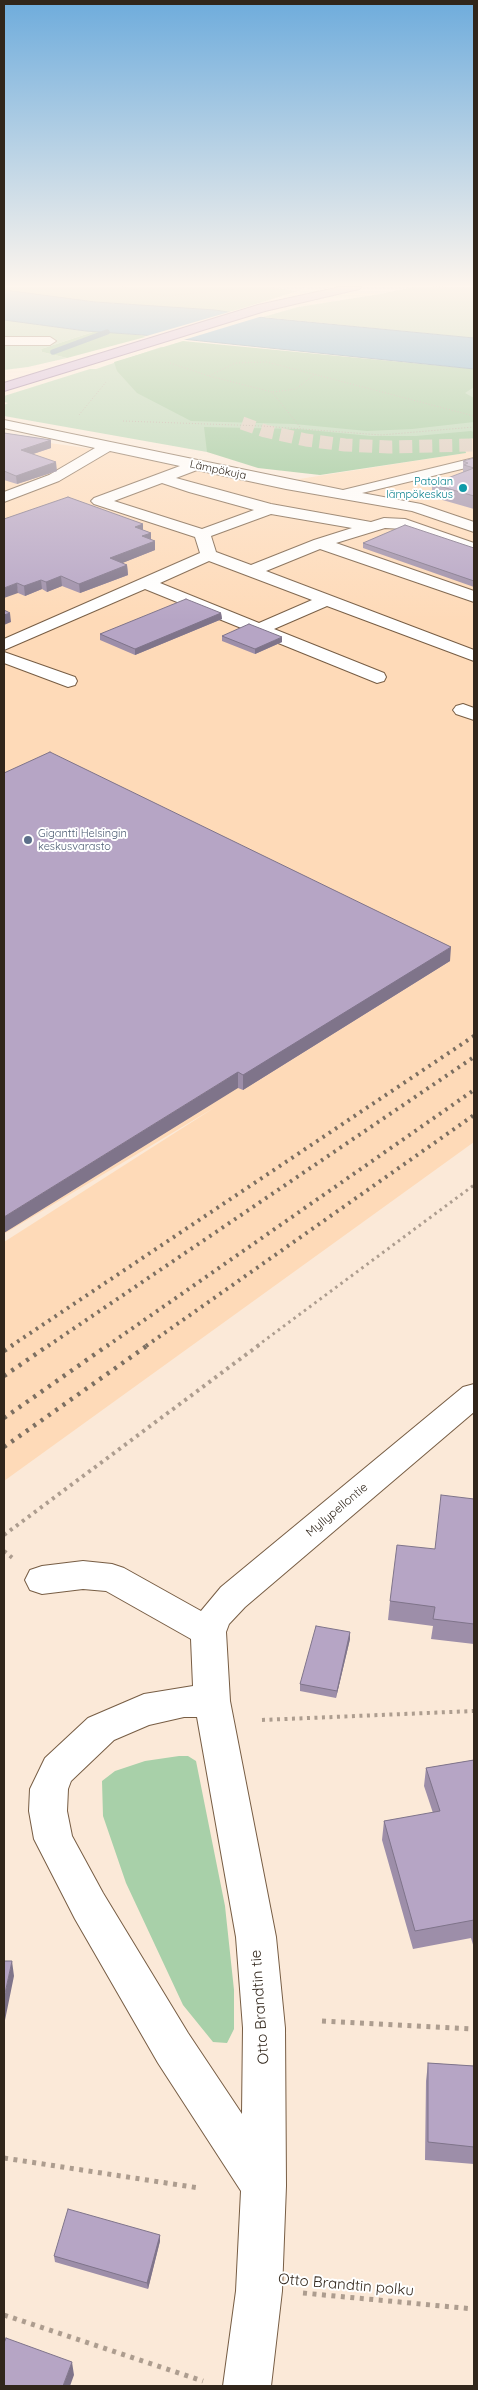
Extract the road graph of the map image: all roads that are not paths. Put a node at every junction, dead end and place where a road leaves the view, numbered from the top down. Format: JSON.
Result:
{"nodes":[{"id":1,"x":4,"y":424,"type":"edge"},
{"id":2,"x":108,"y":446,"type":"junction"},
{"id":3,"x":474,"y":462,"type":"edge"},
{"id":4,"x":196,"y":465,"type":"junction"},
{"id":5,"x":162,"y":478,"type":"junction"},
{"id":6,"x":341,"y":493,"type":"junction"},
{"id":7,"x":4,"y":497,"type":"edge"},
{"id":8,"x":270,"y":509,"type":"junction"},
{"id":9,"x":372,"y":527,"type":"junction"},
{"id":10,"x":474,"y":527,"type":"edge"},
{"id":11,"x":202,"y":534,"type":"junction"},
{"id":12,"x":320,"y":543,"type":"junction"},
{"id":13,"x":474,"y":548,"type":"edge"},
{"id":14,"x":209,"y":555,"type":"junction"},
{"id":15,"x":251,"y":571,"type":"junction"},
{"id":16,"x":145,"y":583,"type":"junction"},
{"id":17,"x":474,"y":597,"type":"edge"},
{"id":18,"x":327,"y":600,"type":"junction"},
{"id":19,"x":62,"y":620,"type":"junction"},
{"id":20,"x":260,"y":630,"type":"junction"},
{"id":21,"x":4,"y":645,"type":"edge"},
{"id":22,"x":474,"y":656,"type":"edge"},
{"id":23,"x":10,"y":659,"type":"edge"},
{"id":24,"x":377,"y":677,"type":"dead end"},
{"id":25,"x":68,"y":681,"type":"dead end"},
{"id":26,"x":474,"y":1395,"type":"edge"},
{"id":27,"x":42,"y":1580,"type":"dead end"},
{"id":28,"x":208,"y":1632,"type":"junction"},
{"id":29,"x":212,"y":1702,"type":"junction"},
{"id":30,"x":264,"y":2186,"type":"junction"},
{"id":31,"x":247,"y":2386,"type":"edge"}],
"edges":[{"from":1,"to":2,"type":"street","name":"Lämpökuja"},
{"from":2,"to":4,"type":"street","name":"Lämpökuja"},
{"from":2,"to":7,"type":"street"},
{"from":3,"to":6,"type":"street"},
{"from":4,"to":5,"type":"street"},
{"from":4,"to":6,"type":"street","name":"Lämpökuja"},
{"from":5,"to":8,"type":"street"},
{"from":5,"to":11,"type":"street"},
{"from":6,"to":10,"type":"street","name":"Lämpökuja"},
{"from":8,"to":9,"type":"street"},
{"from":8,"to":11,"type":"street"},
{"from":9,"to":12,"type":"street"},
{"from":9,"to":13,"type":"street"},
{"from":11,"to":14,"type":"street"},
{"from":12,"to":15,"type":"street"},
{"from":12,"to":17,"type":"street"},
{"from":14,"to":15,"type":"street"},
{"from":14,"to":16,"type":"street"},
{"from":15,"to":18,"type":"street"},
{"from":16,"to":19,"type":"street"},
{"from":16,"to":20,"type":"street"},
{"from":18,"to":20,"type":"street"},
{"from":18,"to":22,"type":"street"},
{"from":19,"to":21,"type":"street"},
{"from":19,"to":23,"type":"street"},
{"from":20,"to":24,"type":"street"},
{"from":23,"to":25,"type":"street"},
{"from":26,"to":28,"type":"street","name":"Myllypellontie"},
{"from":27,"to":28,"type":"street"},
{"from":28,"to":29,"type":"street","name":"Otto Brandtin tie"},
{"from":29,"to":30,"type":"street","name":"Otto Brandtin tie"},
{"from":29,"to":30,"type":"street"},
{"from":30,"to":31,"type":"street","name":"Otto Brandtin tie"}]}
